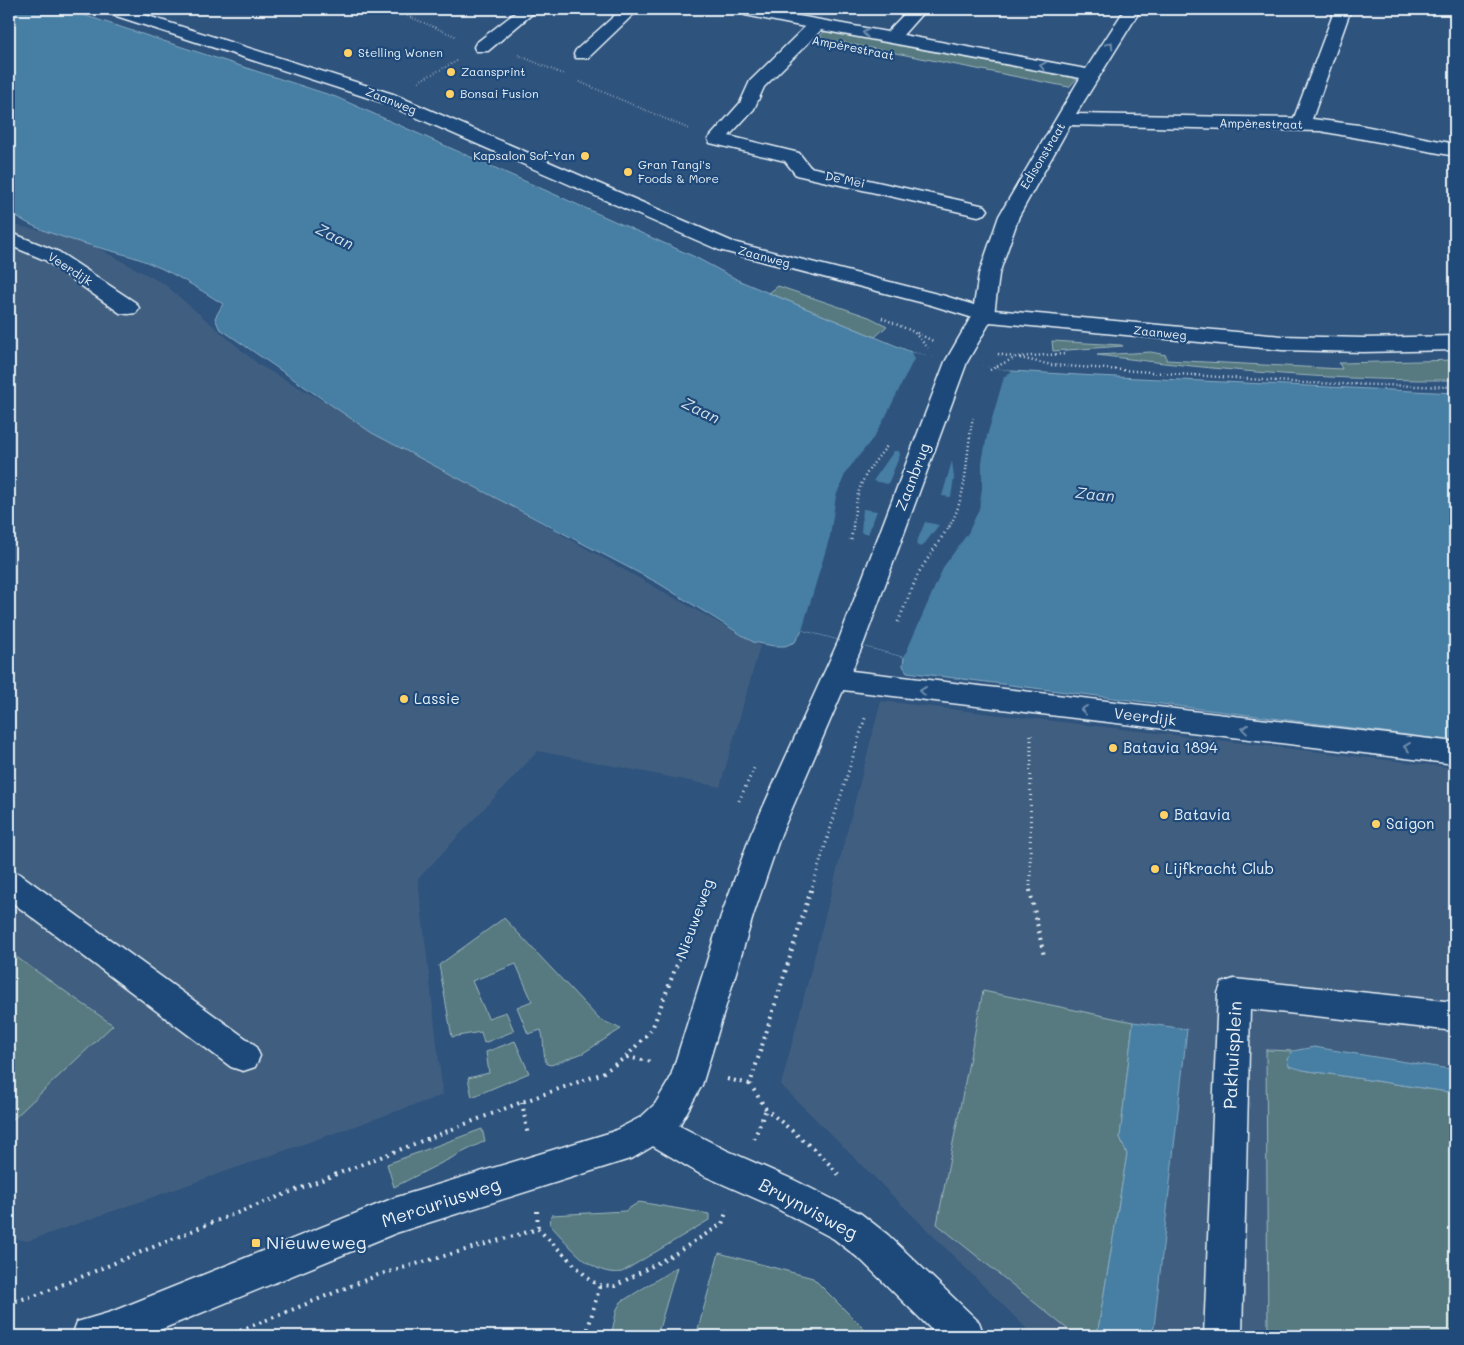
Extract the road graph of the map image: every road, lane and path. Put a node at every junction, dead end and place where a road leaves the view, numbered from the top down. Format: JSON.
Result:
{"nodes":[{"id":1,"x":110,"y":9,"type":"edge"},
{"id":2,"x":391,"y":9,"type":"edge"},
{"id":3,"x":530,"y":9,"type":"edge"},
{"id":4,"x":631,"y":9,"type":"edge"},
{"id":5,"x":918,"y":9,"type":"edge"},
{"id":6,"x":1133,"y":9,"type":"edge"},
{"id":7,"x":1343,"y":9,"type":"edge"},
{"id":8,"x":752,"y":10,"type":"edge"},
{"id":9,"x":817,"y":24,"type":"junction"},
{"id":10,"x":892,"y":37,"type":"junction"},
{"id":11,"x":804,"y":38,"type":"junction"},
{"id":12,"x":482,"y":48,"type":"junction"},
{"id":13,"x":851,"y":48,"type":"dead end"},
{"id":14,"x":582,"y":54,"type":"dead end"},
{"id":15,"x":1091,"y":75,"type":"junction"},
{"id":16,"x":569,"y":77,"type":"dead end"},
{"id":17,"x":578,"y":81,"type":"dead end"},
{"id":18,"x":1061,"y":88,"type":"dead end"},
{"id":19,"x":1080,"y":92,"type":"junction"},
{"id":20,"x":386,"y":98,"type":"junction"},
{"id":21,"x":1065,"y":120,"type":"junction"},
{"id":22,"x":1301,"y":124,"type":"junction"},
{"id":23,"x":718,"y":139,"type":"junction"},
{"id":24,"x":1455,"y":150,"type":"edge"},
{"id":25,"x":978,"y":210,"type":"dead end"},
{"id":26,"x":9,"y":238,"type":"edge"},
{"id":27,"x":128,"y":308,"type":"dead end"},
{"id":28,"x":983,"y":315,"type":"junction"},
{"id":29,"x":909,"y":329,"type":"dead end"},
{"id":30,"x":1455,"y":343,"type":"edge"},
{"id":31,"x":932,"y":356,"type":"dead end"},
{"id":32,"x":986,"y":373,"type":"dead end"},
{"id":33,"x":1455,"y":387,"type":"edge"},
{"id":34,"x":974,"y":415,"type":"dead end"},
{"id":35,"x":896,"y":625,"type":"dead end"},
{"id":36,"x":835,"y":679,"type":"junction"},
{"id":37,"x":871,"y":685,"type":"junction"},
{"id":38,"x":1031,"y":703,"type":"junction"},
{"id":39,"x":1455,"y":753,"type":"edge"},
{"id":40,"x":758,"y":760,"type":"dead end"},
{"id":41,"x":738,"y":804,"type":"dead end"},
{"id":42,"x":9,"y":883,"type":"edge"},
{"id":43,"x":693,"y":924,"type":"dead end"},
{"id":44,"x":1044,"y":956,"type":"dead end"},
{"id":45,"x":1455,"y":1017,"type":"edge"},
{"id":46,"x":243,"y":1056,"type":"dead end"},
{"id":47,"x":766,"y":1109,"type":"dead end"},
{"id":48,"x":653,"y":1128,"type":"junction"},
{"id":49,"x":740,"y":1174,"type":"junction"},
{"id":50,"x":600,"y":1285,"type":"junction"},
{"id":51,"x":9,"y":1303,"type":"edge"},
{"id":52,"x":91,"y":1336,"type":"edge"},
{"id":53,"x":227,"y":1336,"type":"edge"},
{"id":54,"x":586,"y":1336,"type":"edge"},
{"id":55,"x":965,"y":1336,"type":"edge"},
{"id":56,"x":1223,"y":1336,"type":"edge"}],
"edges":[{"from":1,"to":20,"type":"street","name":"Zaanweg"},
{"from":2,"to":12,"type":"path"},
{"from":3,"to":12,"type":"street"},
{"from":4,"to":14,"type":"street"},
{"from":5,"to":10,"type":"street"},
{"from":15,"to":6,"type":"street","name":"Edisonstraat","one_way":true},
{"from":7,"to":22,"type":"street"},
{"from":8,"to":9,"type":"street","name":"Ampèrestraat"},
{"from":10,"to":9,"type":"street","name":"Ampèrestraat","one_way":true},
{"from":9,"to":11,"type":"street"},
{"from":15,"to":10,"type":"street","name":"Ampèrestraat","one_way":true},
{"from":11,"to":13,"type":"street","name":"Ampèrestraat"},
{"from":11,"to":23,"type":"street"},
{"from":12,"to":16,"type":"path"},
{"from":12,"to":20,"type":"path"},
{"from":15,"to":19,"type":"street","name":"Edisonstraat"},
{"from":17,"to":23,"type":"path"},
{"from":18,"to":19,"type":"street"},
{"from":19,"to":21,"type":"street","name":"Edisonstraat"},
{"from":20,"to":28,"type":"street","name":"Zaanweg"},
{"from":21,"to":22,"type":"street","name":"Ampèrestraat"},
{"from":21,"to":28,"type":"street","name":"Edisonstraat"},
{"from":22,"to":24,"type":"street","name":"Ampèrestraat"},
{"from":23,"to":25,"type":"street","name":"De Mei"},
{"from":26,"to":27,"type":"street","name":"Veerdijk"},
{"from":28,"to":30,"type":"street","name":"Zaanweg"},
{"from":28,"to":36,"type":"street","name":"Zaanbrug"},
{"from":29,"to":31,"type":"path"},
{"from":32,"to":33,"type":"path"},
{"from":34,"to":35,"type":"path"},
{"from":36,"to":37,"type":"street","name":"Veerdijk"},
{"from":36,"to":48,"type":"street"},
{"from":38,"to":37,"type":"street","name":"Veerdijk","one_way":true},
{"from":37,"to":47,"type":"path"},
{"from":39,"to":38,"type":"street","name":"Veerdijk","one_way":true},
{"from":38,"to":44,"type":"path"},
{"from":40,"to":41,"type":"path"},
{"from":42,"to":46,"type":"street"},
{"from":43,"to":51,"type":"path","name":"Nieuweweg"},
{"from":45,"to":56,"type":"street","name":"Pakhuisplein"},
{"from":48,"to":49,"type":"street","name":"Bruynvisweg"},
{"from":48,"to":52,"type":"street","name":"Mercuriusweg"},
{"from":49,"to":50,"type":"path"},
{"from":49,"to":55,"type":"street","name":"Bruynvisweg"},
{"from":50,"to":53,"type":"path"},
{"from":50,"to":54,"type":"path"}]}
